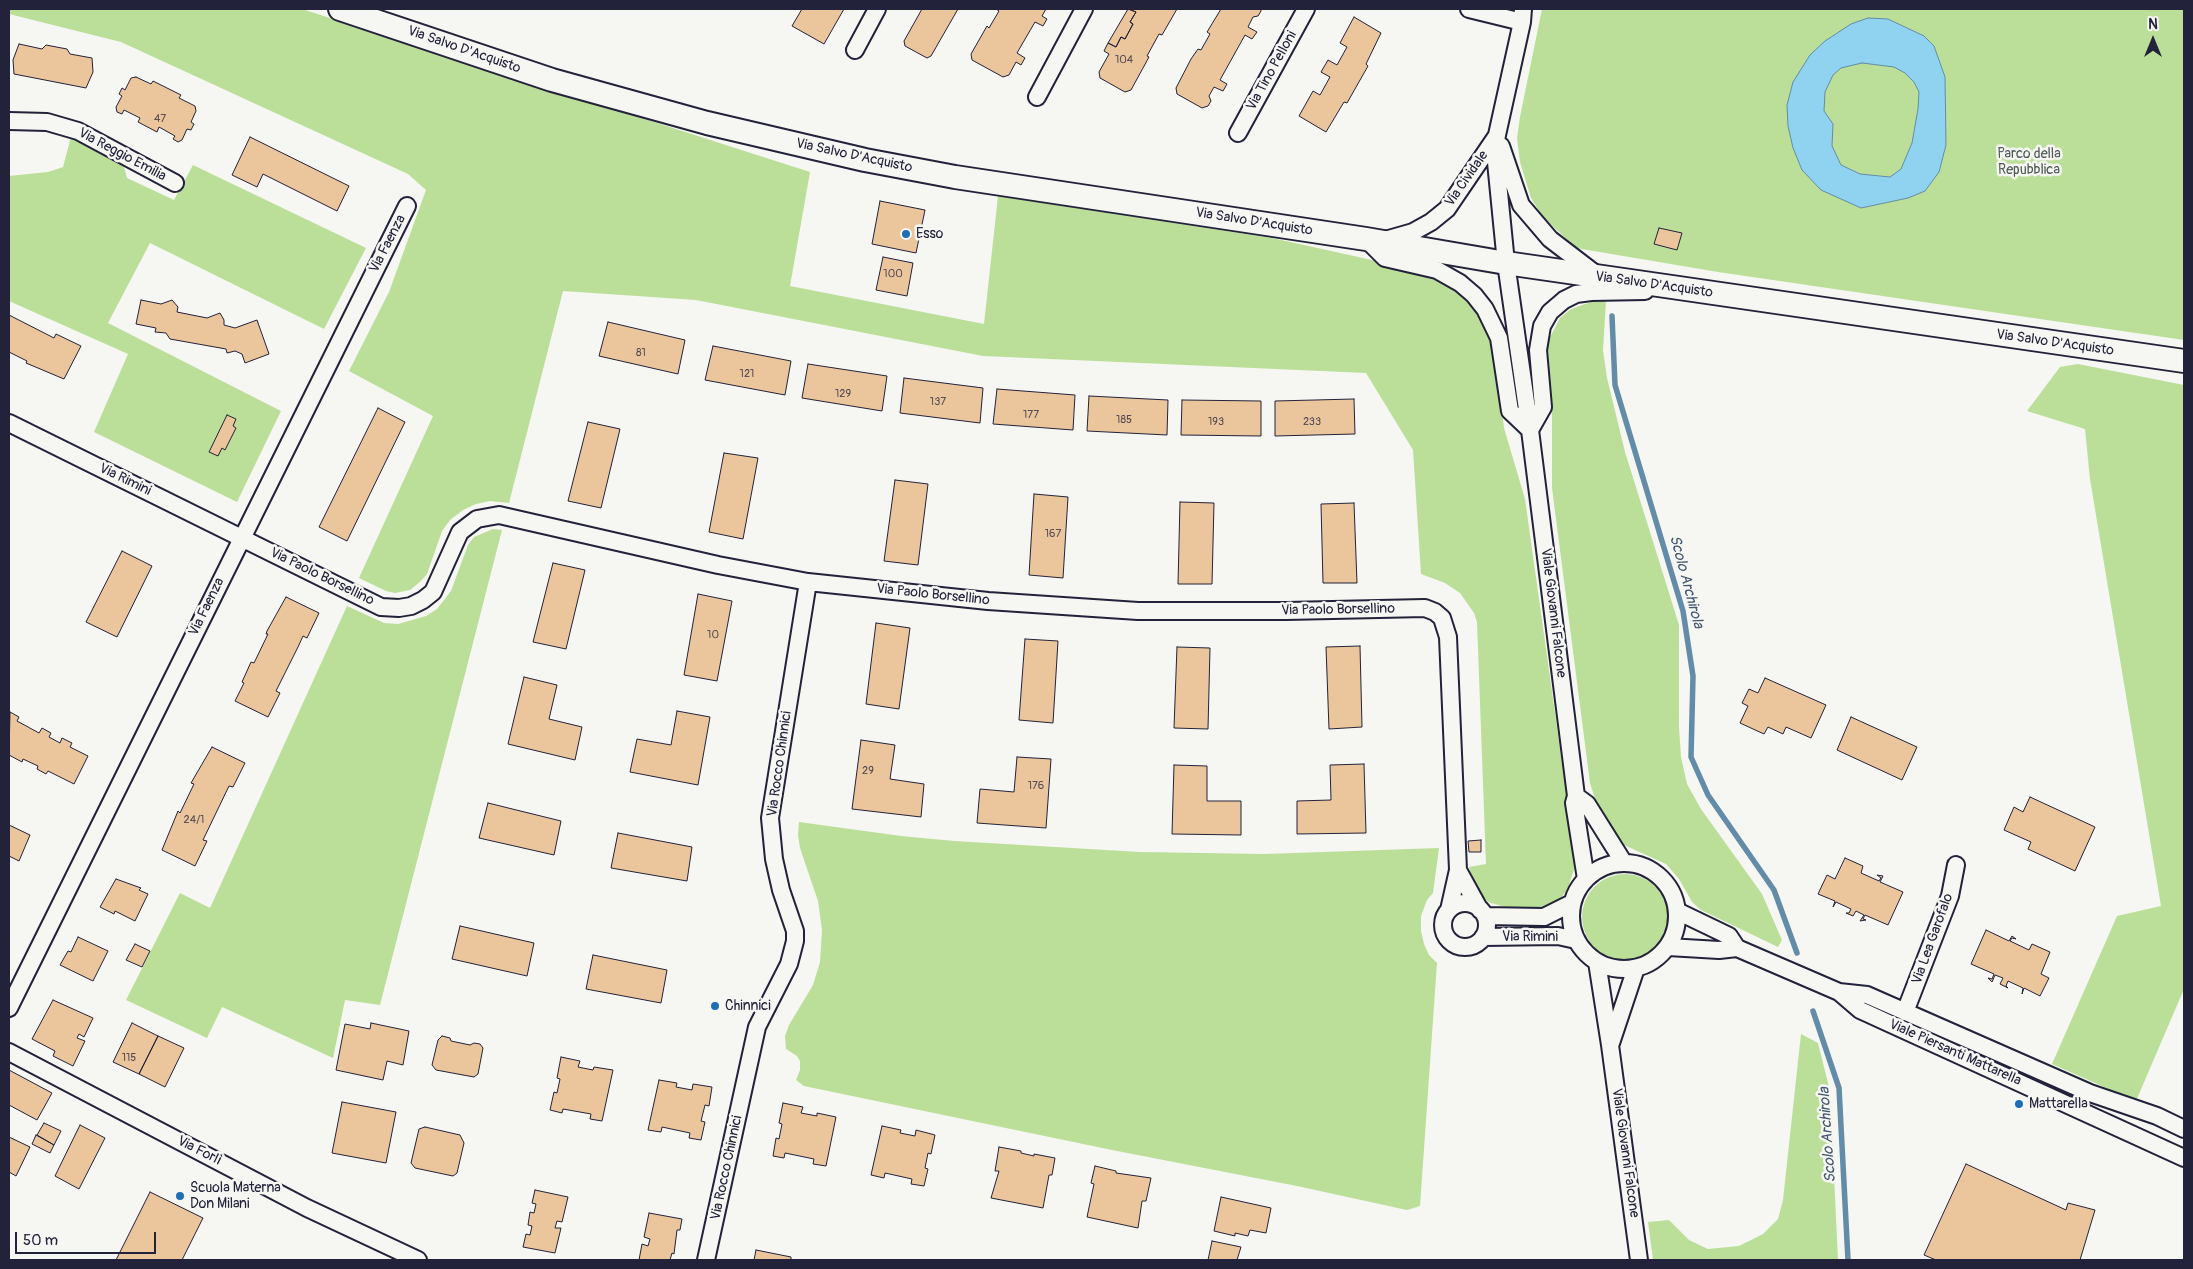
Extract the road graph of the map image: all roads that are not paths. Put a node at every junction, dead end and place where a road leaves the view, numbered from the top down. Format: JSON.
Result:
{"nodes":[{"id":1,"x":340,"y":9,"type":"edge"},
{"id":2,"x":876,"y":9,"type":"edge"},
{"id":3,"x":1084,"y":9,"type":"edge"},
{"id":4,"x":1306,"y":9,"type":"edge"},
{"id":5,"x":1469,"y":9,"type":"edge"},
{"id":6,"x":1523,"y":15,"type":"edge"},
{"id":7,"x":855,"y":50,"type":"dead end"},
{"id":8,"x":1037,"y":98,"type":"dead end"},
{"id":9,"x":9,"y":121,"type":"edge"},
{"id":10,"x":1238,"y":133,"type":"dead end"},
{"id":11,"x":1497,"y":135,"type":"junction"},
{"id":12,"x":175,"y":183,"type":"dead end"},
{"id":13,"x":407,"y":206,"type":"dead end"},
{"id":14,"x":1372,"y":241,"type":"junction"},
{"id":15,"x":1506,"y":263,"type":"junction"},
{"id":16,"x":1601,"y":278,"type":"junction"},
{"id":17,"x":1706,"y":292,"type":"junction"},
{"id":18,"x":2184,"y":362,"type":"edge"},
{"id":19,"x":9,"y":423,"type":"edge"},
{"id":20,"x":1530,"y":430,"type":"junction"},
{"id":21,"x":242,"y":538,"type":"junction"},
{"id":22,"x":808,"y":582,"type":"junction"},
{"id":23,"x":1576,"y":796,"type":"junction"},
{"id":24,"x":1624,"y":863,"type":"junction"},
{"id":25,"x":1956,"y":866,"type":"dead end"},
{"id":26,"x":1458,"y":870,"type":"junction"},
{"id":27,"x":1586,"y":879,"type":"junction"},
{"id":28,"x":1572,"y":903,"type":"junction"},
{"id":29,"x":1449,"y":910,"type":"junction"},
{"id":30,"x":1677,"y":911,"type":"junction"},
{"id":31,"x":1482,"y":913,"type":"junction"},
{"id":32,"x":1483,"y":937,"type":"junction"},
{"id":33,"x":1576,"y":940,"type":"junction"},
{"id":34,"x":1668,"y":947,"type":"junction"},
{"id":35,"x":1737,"y":948,"type":"junction"},
{"id":36,"x":1597,"y":962,"type":"junction"},
{"id":37,"x":1636,"y":968,"type":"junction"},
{"id":38,"x":1839,"y":992,"type":"junction"},
{"id":39,"x":9,"y":1008,"type":"edge"},
{"id":40,"x":1905,"y":1012,"type":"junction"},
{"id":41,"x":1610,"y":1045,"type":"junction"},
{"id":42,"x":9,"y":1052,"type":"edge"},
{"id":43,"x":2184,"y":1129,"type":"edge"},
{"id":44,"x":2184,"y":1158,"type":"edge"},
{"id":45,"x":418,"y":1260,"type":"edge"},
{"id":46,"x":706,"y":1260,"type":"edge"},
{"id":47,"x":1639,"y":1260,"type":"edge"}],
"edges":[{"from":1,"to":14,"type":"street","name":"Via Salvo D'Acquisto"},
{"from":2,"to":7,"type":"street"},
{"from":3,"to":8,"type":"street"},
{"from":4,"to":10,"type":"street","name":"Via Tino Pelloni"},
{"from":5,"to":6,"type":"street"},
{"from":6,"to":11,"type":"street","name":"Via Cividale"},
{"from":9,"to":12,"type":"street","name":"Via Reggio Emilia"},
{"from":11,"to":14,"type":"street","name":"Via Cividale"},
{"from":11,"to":15,"type":"street","name":"Via Cividale"},
{"from":11,"to":16,"type":"street","name":"Via Cividale"},
{"from":13,"to":21,"type":"street","name":"Via Faenza"},
{"from":14,"to":15,"type":"street","name":"Via Salvo D'Acquisto"},
{"from":14,"to":20,"type":"street"},
{"from":15,"to":16,"type":"street","name":"Via Salvo D'Acquisto"},
{"from":15,"to":20,"type":"street","name":"Viale Giovanni Falcone"},
{"from":16,"to":17,"type":"street","name":"Via Salvo D'Acquisto"},
{"from":17,"to":18,"type":"street","name":"Via Salvo D'Acquisto"},
{"from":17,"to":20,"type":"street"},
{"from":19,"to":21,"type":"street","name":"Via Rimini"},
{"from":20,"to":23,"type":"street","name":"Viale Giovanni Falcone"},
{"from":21,"to":22,"type":"street","name":"Via Paolo Borsellino"},
{"from":21,"to":39,"type":"street","name":"Via Faenza"},
{"from":22,"to":26,"type":"street","name":"Via Paolo Borsellino"},
{"from":22,"to":46,"type":"street","name":"Via Rocco Chinnici"},
{"from":23,"to":24,"type":"street"},
{"from":23,"to":27,"type":"street","name":"Viale Giovanni Falcone"},
{"from":24,"to":27,"type":"street"},
{"from":24,"to":30,"type":"street"},
{"from":25,"to":40,"type":"street","name":"Via Lea Garofalo"},
{"from":26,"to":29,"type":"street","name":"Via Rimini"},
{"from":26,"to":31,"type":"street"},
{"from":27,"to":28,"type":"street"},
{"from":28,"to":31,"type":"street","name":"Via Rimini"},
{"from":28,"to":33,"type":"street"},
{"from":29,"to":31,"type":"street","name":"Via Rimini"},
{"from":29,"to":32,"type":"street","name":"Via Rimini"},
{"from":30,"to":34,"type":"street"},
{"from":30,"to":35,"type":"street","name":"Viale Piersanti Mattarella"},
{"from":31,"to":32,"type":"street","name":"Via Rimini"},
{"from":32,"to":33,"type":"street","name":"Via Rimini"},
{"from":33,"to":36,"type":"street"},
{"from":34,"to":35,"type":"street","name":"Viale Piersanti Mattarella"},
{"from":34,"to":37,"type":"street"},
{"from":35,"to":38,"type":"street","name":"Viale Piersanti Mattarella"},
{"from":36,"to":37,"type":"street"},
{"from":36,"to":41,"type":"street","name":"Viale Giovanni Falcone"},
{"from":37,"to":41,"type":"street","name":"Viale Giovanni Falcone"},
{"from":38,"to":40,"type":"street","name":"Viale Piersanti Mattarella"},
{"from":38,"to":44,"type":"street","name":"Viale Piersanti Mattarella"},
{"from":40,"to":43,"type":"street","name":"Viale Piersanti Mattarella"},
{"from":41,"to":47,"type":"street","name":"Viale Giovanni Falcone"},
{"from":42,"to":45,"type":"street","name":"Via Forlì"}]}
